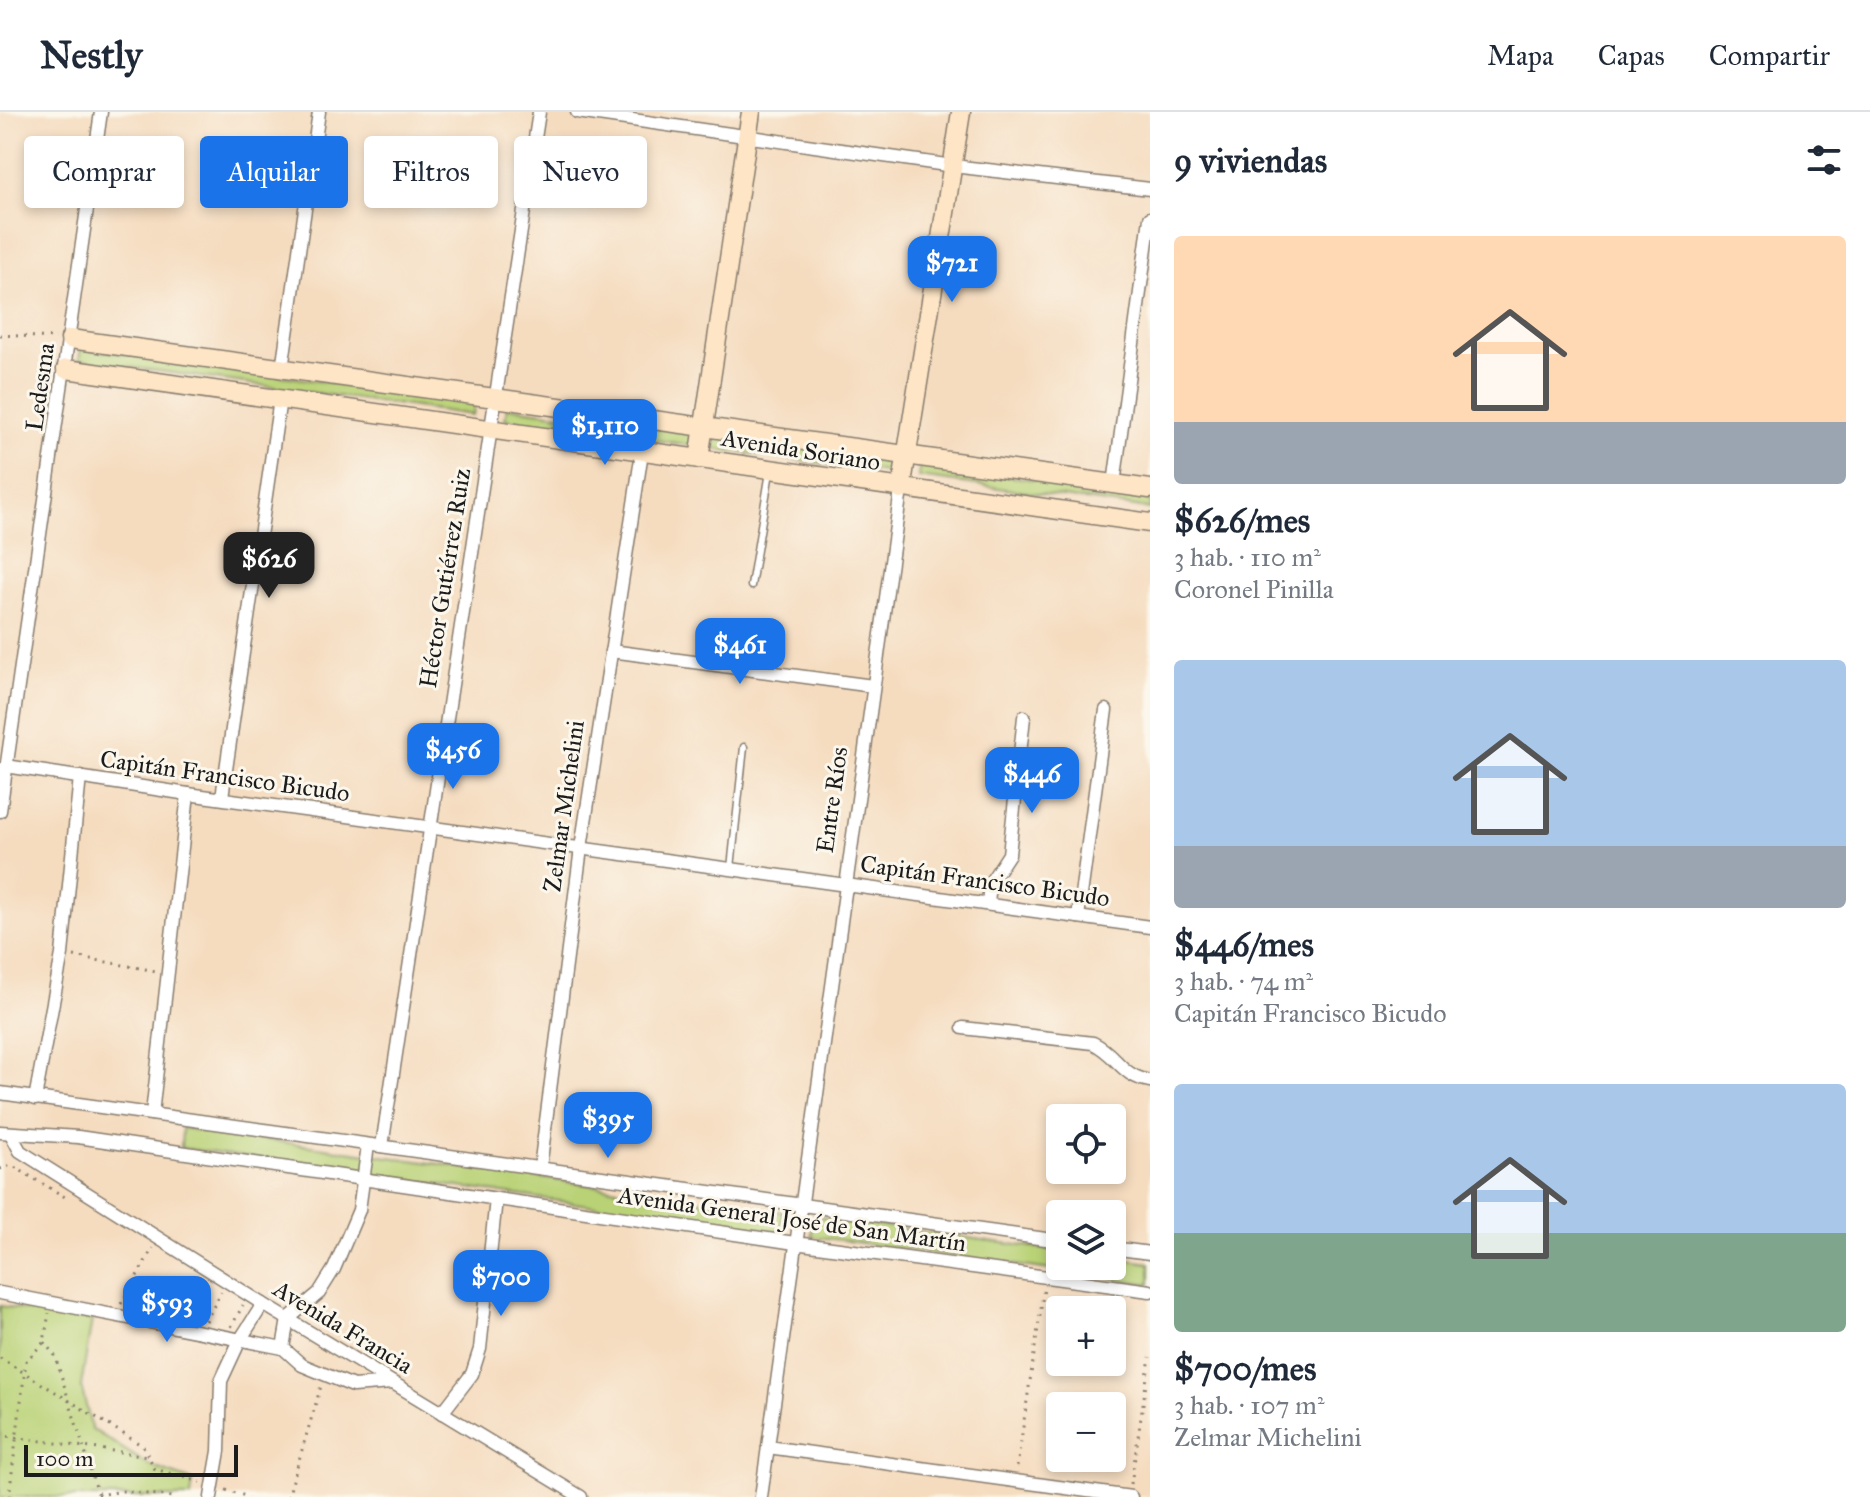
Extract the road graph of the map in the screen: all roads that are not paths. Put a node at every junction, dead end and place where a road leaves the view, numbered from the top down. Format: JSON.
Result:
{"nodes":[{"id":1,"x":101,"y":112,"type":"edge"},
{"id":2,"x":319,"y":112,"type":"edge"},
{"id":3,"x":539,"y":112,"type":"edge"},
{"id":4,"x":577,"y":112,"type":"edge"},
{"id":5,"x":751,"y":112,"type":"edge"},
{"id":6,"x":961,"y":112,"type":"edge"},
{"id":7,"x":747,"y":137,"type":"junction"},
{"id":8,"x":953,"y":166,"type":"junction"},
{"id":9,"x":1150,"y":189,"type":"edge"},
{"id":10,"x":1150,"y":218,"type":"edge"},
{"id":11,"x":70,"y":339,"type":"junction"},
{"id":12,"x":66,"y":369,"type":"junction"},
{"id":13,"x":282,"y":369,"type":"junction"},
{"id":14,"x":496,"y":398,"type":"junction"},
{"id":15,"x":280,"y":399,"type":"junction"},
{"id":16,"x":704,"y":428,"type":"junction"},
{"id":17,"x":490,"y":430,"type":"junction"},
{"id":18,"x":642,"y":452,"type":"junction"},
{"id":19,"x":906,"y":456,"type":"junction"},
{"id":20,"x":699,"y":459,"type":"junction"},
{"id":21,"x":770,"y":469,"type":"junction"},
{"id":22,"x":1114,"y":484,"type":"junction"},
{"id":23,"x":1150,"y":489,"type":"edge"},
{"id":24,"x":901,"y":490,"type":"junction"},
{"id":25,"x":1150,"y":523,"type":"edge"},
{"id":26,"x":751,"y":586,"type":"dead end"},
{"id":27,"x":611,"y":651,"type":"junction"},
{"id":28,"x":873,"y":686,"type":"junction"},
{"id":29,"x":1106,"y":710,"type":"dead end"},
{"id":30,"x":1024,"y":717,"type":"dead end"},
{"id":31,"x":744,"y":747,"type":"dead end"},
{"id":32,"x":6,"y":766,"type":"junction"},
{"id":33,"x":80,"y":777,"type":"junction"},
{"id":34,"x":188,"y":794,"type":"junction"},
{"id":35,"x":222,"y":797,"type":"junction"},
{"id":36,"x":0,"y":811,"type":"edge"},
{"id":37,"x":429,"y":828,"type":"junction"},
{"id":38,"x":581,"y":848,"type":"junction"},
{"id":39,"x":731,"y":868,"type":"junction"},
{"id":40,"x":844,"y":884,"type":"junction"},
{"id":41,"x":988,"y":904,"type":"junction"},
{"id":42,"x":1078,"y":917,"type":"junction"},
{"id":43,"x":1150,"y":927,"type":"edge"},
{"id":44,"x":963,"y":1028,"type":"dead end"},
{"id":45,"x":1150,"y":1081,"type":"edge"},
{"id":46,"x":0,"y":1093,"type":"edge"},
{"id":47,"x":35,"y":1099,"type":"junction"},
{"id":48,"x":152,"y":1114,"type":"junction"},
{"id":49,"x":6,"y":1133,"type":"edge"},
{"id":50,"x":375,"y":1146,"type":"junction"},
{"id":51,"x":540,"y":1168,"type":"junction"},
{"id":52,"x":365,"y":1179,"type":"junction"},
{"id":53,"x":496,"y":1199,"type":"junction"},
{"id":54,"x":799,"y":1206,"type":"junction"},
{"id":55,"x":1046,"y":1239,"type":"edge"},
{"id":56,"x":795,"y":1243,"type":"junction"},
{"id":57,"x":1126,"y":1250,"type":"edge"},
{"id":58,"x":1150,"y":1253,"type":"edge"},
{"id":59,"x":1150,"y":1291,"type":"edge"},
{"id":60,"x":0,"y":1293,"type":"edge"},
{"id":61,"x":263,"y":1304,"type":"junction"},
{"id":62,"x":288,"y":1319,"type":"junction"},
{"id":63,"x":240,"y":1340,"type":"junction"},
{"id":64,"x":283,"y":1348,"type":"junction"},
{"id":65,"x":392,"y":1383,"type":"junction"},
{"id":66,"x":442,"y":1413,"type":"junction"},
{"id":67,"x":768,"y":1447,"type":"junction"},
{"id":68,"x":212,"y":1492,"type":"edge"},
{"id":69,"x":561,"y":1492,"type":"edge"},
{"id":70,"x":581,"y":1497,"type":"edge"},
{"id":71,"x":761,"y":1497,"type":"edge"},
{"id":72,"x":1130,"y":1497,"type":"edge"}],
"edges":[{"from":1,"to":11,"type":"street","name":"Ledesma"},
{"from":2,"to":13,"type":"street"},
{"from":3,"to":14,"type":"street","name":"Héctor Gutiérrez Ruiz"},
{"from":4,"to":7,"type":"street"},
{"from":5,"to":7,"type":"street"},
{"from":6,"to":8,"type":"street","name":"Entre Ríos"},
{"from":7,"to":8,"type":"street"},
{"from":7,"to":16,"type":"street"},
{"from":8,"to":9,"type":"street"},
{"from":8,"to":19,"type":"street","name":"Entre Ríos"},
{"from":10,"to":22,"type":"street"},
{"from":11,"to":12,"type":"street","name":"Ledesma"},
{"from":11,"to":13,"type":"street","name":"Avenida Soriano"},
{"from":12,"to":15,"type":"street","name":"Avenida Soriano"},
{"from":12,"to":32,"type":"street","name":"Ledesma"},
{"from":13,"to":14,"type":"street","name":"Avenida Soriano"},
{"from":14,"to":16,"type":"street","name":"Avenida Soriano"},
{"from":14,"to":17,"type":"street","name":"Héctor Gutiérrez Ruiz"},
{"from":15,"to":17,"type":"street","name":"Avenida Soriano"},
{"from":15,"to":35,"type":"street"},
{"from":16,"to":19,"type":"street","name":"Avenida Soriano"},
{"from":16,"to":20,"type":"street"},
{"from":17,"to":18,"type":"street","name":"Avenida Soriano"},
{"from":17,"to":37,"type":"street","name":"Héctor Gutiérrez Ruiz"},
{"from":18,"to":20,"type":"street","name":"Avenida Soriano"},
{"from":18,"to":27,"type":"street","name":"Zelmar Michelini"},
{"from":19,"to":22,"type":"street","name":"Avenida Soriano"},
{"from":19,"to":24,"type":"street","name":"Entre Ríos"},
{"from":20,"to":21,"type":"street","name":"Avenida Soriano"},
{"from":21,"to":24,"type":"street","name":"Avenida Soriano"},
{"from":21,"to":26,"type":"lane"},
{"from":22,"to":23,"type":"street","name":"Avenida Soriano"},
{"from":24,"to":25,"type":"street","name":"Avenida Soriano"},
{"from":24,"to":28,"type":"street","name":"Entre Ríos"},
{"from":27,"to":28,"type":"street"},
{"from":27,"to":38,"type":"street","name":"Zelmar Michelini"},
{"from":28,"to":40,"type":"street","name":"Entre Ríos"},
{"from":29,"to":42,"type":"street"},
{"from":30,"to":41,"type":"street"},
{"from":31,"to":39,"type":"lane"},
{"from":32,"to":33,"type":"street","name":"Capitán Francisco Bicudo"},
{"from":32,"to":36,"type":"street","name":"Ledesma"},
{"from":33,"to":34,"type":"street","name":"Capitán Francisco Bicudo"},
{"from":33,"to":47,"type":"street"},
{"from":34,"to":35,"type":"street","name":"Capitán Francisco Bicudo"},
{"from":34,"to":48,"type":"street"},
{"from":35,"to":37,"type":"street","name":"Capitán Francisco Bicudo"},
{"from":37,"to":38,"type":"street","name":"Capitán Francisco Bicudo"},
{"from":37,"to":50,"type":"street","name":"Héctor Gutiérrez Ruiz"},
{"from":38,"to":39,"type":"street","name":"Capitán Francisco Bicudo"},
{"from":38,"to":51,"type":"street","name":"Zelmar Michelini"},
{"from":39,"to":40,"type":"street","name":"Capitán Francisco Bicudo"},
{"from":40,"to":41,"type":"street","name":"Capitán Francisco Bicudo"},
{"from":40,"to":54,"type":"street","name":"Entre Ríos"},
{"from":41,"to":42,"type":"street","name":"Capitán Francisco Bicudo"},
{"from":42,"to":43,"type":"street","name":"Capitán Francisco Bicudo"},
{"from":44,"to":45,"type":"street"},
{"from":46,"to":47,"type":"street","name":"Avenida General José de San Martín"},
{"from":47,"to":48,"type":"street","name":"Avenida General José de San Martín"},
{"from":48,"to":50,"type":"street","name":"Avenida General José de San Martín"},
{"from":49,"to":52,"type":"street","name":"Avenida General José de San Martín"},
{"from":49,"to":61,"type":"street","name":"Avenida Francia"},
{"from":50,"to":51,"type":"street","name":"Avenida General José de San Martín"},
{"from":50,"to":52,"type":"street","name":"Héctor Gutiérrez Ruiz"},
{"from":51,"to":54,"type":"street","name":"Avenida General José de San Martín"},
{"from":52,"to":53,"type":"street","name":"Avenida General José de San Martín"},
{"from":52,"to":62,"type":"street","name":"Héctor Gutiérrez Ruiz"},
{"from":53,"to":56,"type":"street","name":"Avenida General José de San Martín"},
{"from":53,"to":66,"type":"street"},
{"from":54,"to":55,"type":"street","name":"Avenida General José de San Martín"},
{"from":54,"to":56,"type":"street","name":"Entre Ríos"},
{"from":56,"to":59,"type":"street","name":"Avenida General José de San Martín"},
{"from":56,"to":67,"type":"street","name":"Entre Ríos"},
{"from":57,"to":58,"type":"street"},
{"from":60,"to":63,"type":"street"},
{"from":61,"to":62,"type":"street","name":"Avenida Francia"},
{"from":61,"to":63,"type":"street"},
{"from":62,"to":64,"type":"street"},
{"from":62,"to":65,"type":"street","name":"Avenida Francia"},
{"from":63,"to":64,"type":"street"},
{"from":63,"to":68,"type":"street"},
{"from":64,"to":65,"type":"street"},
{"from":65,"to":66,"type":"street","name":"Avenida Francia"},
{"from":66,"to":69,"type":"street","name":"Avenida Francia"},
{"from":67,"to":71,"type":"street","name":"Entre Ríos"},
{"from":67,"to":72,"type":"street"},
{"from":69,"to":70,"type":"street","name":"Avenida Francia"}]}
